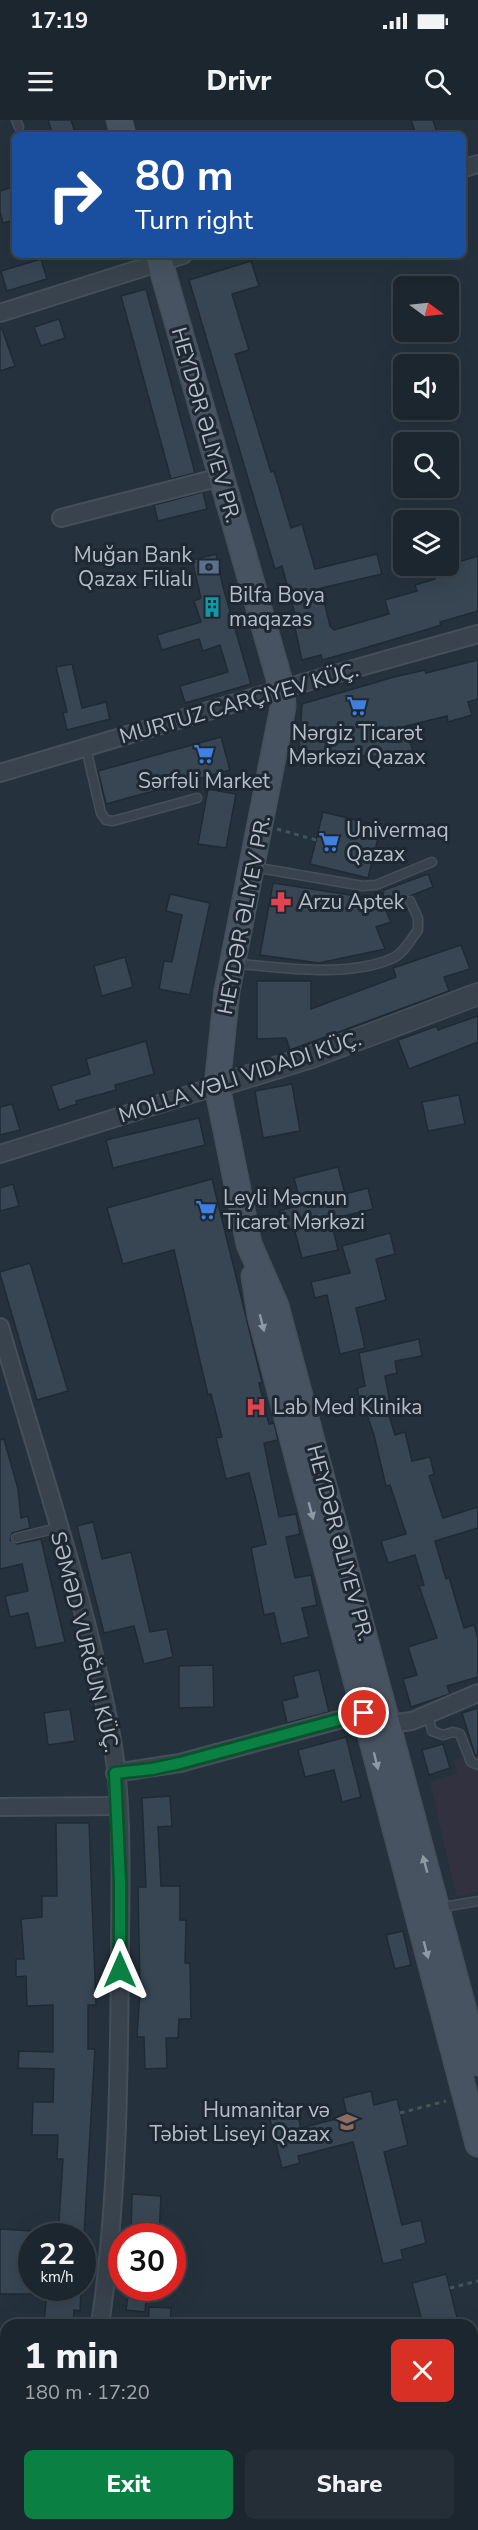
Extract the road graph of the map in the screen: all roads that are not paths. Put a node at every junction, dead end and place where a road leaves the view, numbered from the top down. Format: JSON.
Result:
{"nodes":[{"id":1,"x":159,"y":259,"type":"edge"},
{"id":2,"x":0,"y":313,"type":"edge"},
{"id":3,"x":221,"y":477,"type":"junction"},
{"id":4,"x":62,"y":518,"type":"dead end"},
{"id":5,"x":478,"y":634,"type":"edge"},
{"id":6,"x":282,"y":689,"type":"junction"},
{"id":7,"x":86,"y":747,"type":"junction"},
{"id":8,"x":0,"y":773,"type":"edge"},
{"id":9,"x":197,"y":798,"type":"dead end"},
{"id":10,"x":432,"y":862,"type":"dead end"},
{"id":11,"x":252,"y":867,"type":"junction"},
{"id":12,"x":410,"y":901,"type":"dead end"},
{"id":13,"x":233,"y":962,"type":"junction"},
{"id":14,"x":478,"y":994,"type":"edge"},
{"id":15,"x":217,"y":1086,"type":"junction"},
{"id":16,"x":0,"y":1154,"type":"edge"},
{"id":17,"x":0,"y":1327,"type":"edge"},
{"id":18,"x":58,"y":1528,"type":"junction"},
{"id":19,"x":16,"y":1538,"type":"dead end"},
{"id":20,"x":478,"y":1693,"type":"edge"},
{"id":21,"x":428,"y":1715,"type":"junction"},
{"id":22,"x":373,"y":1723,"type":"junction"},
{"id":23,"x":478,"y":1765,"type":"edge"},
{"id":24,"x":115,"y":1773,"type":"junction"},
{"id":25,"x":118,"y":1806,"type":"junction"},
{"id":26,"x":0,"y":1807,"type":"edge"},
{"id":27,"x":478,"y":1901,"type":"edge"},
{"id":28,"x":437,"y":1908,"type":"junction"},
{"id":29,"x":478,"y":2063,"type":"edge"},
{"id":30,"x":478,"y":2144,"type":"edge"},
{"id":31,"x":101,"y":2319,"type":"edge"}],
"edges":[{"from":1,"to":2,"type":"street"},
{"from":1,"to":3,"type":"main road","name":"HEYDƏR ƏLIYEV PR."},
{"from":3,"to":4,"type":"street"},
{"from":3,"to":6,"type":"main road","name":"HEYDƏR ƏLIYEV PR."},
{"from":5,"to":6,"type":"street"},
{"from":6,"to":7,"type":"street"},
{"from":6,"to":11,"type":"main road","name":"HEYDƏR ƏLIYEV PR."},
{"from":7,"to":8,"type":"street"},
{"from":7,"to":9,"type":"lane"},
{"from":10,"to":11,"type":"lane"},
{"from":11,"to":13,"type":"main road","name":"HEYDƏR ƏLIYEV PR."},
{"from":12,"to":13,"type":"lane"},
{"from":13,"to":15,"type":"main road","name":"HEYDƏR ƏLIYEV PR."},
{"from":14,"to":15,"type":"street","name":"MOLLA VƏLI VIDADI KÜÇ."},
{"from":15,"to":16,"type":"street","name":"MOLLA VƏLI VIDADI KÜÇ."},
{"from":15,"to":22,"type":"main road","name":"HEYDƏR ƏLIYEV PR."},
{"from":17,"to":18,"type":"street","name":"SƏMƏD VURĞUN KÜÇ."},
{"from":18,"to":19,"type":"lane"},
{"from":18,"to":24,"type":"street","name":"SƏMƏD VURĞUN KÜÇ."},
{"from":20,"to":21,"type":"street"},
{"from":21,"to":22,"type":"street"},
{"from":21,"to":23,"type":"lane"},
{"from":22,"to":24,"type":"street"},
{"from":28,"to":22,"type":"main road","one_way":true},
{"from":22,"to":30,"type":"main road","one_way":true},
{"from":24,"to":25,"type":"street","name":"SƏMƏD VURĞUN KÜÇ."},
{"from":25,"to":26,"type":"street"},
{"from":25,"to":31,"type":"street","name":"SƏMƏD VURĞUN KÜÇ."},
{"from":27,"to":28,"type":"lane"},
{"from":28,"to":29,"type":"main road"}]}
